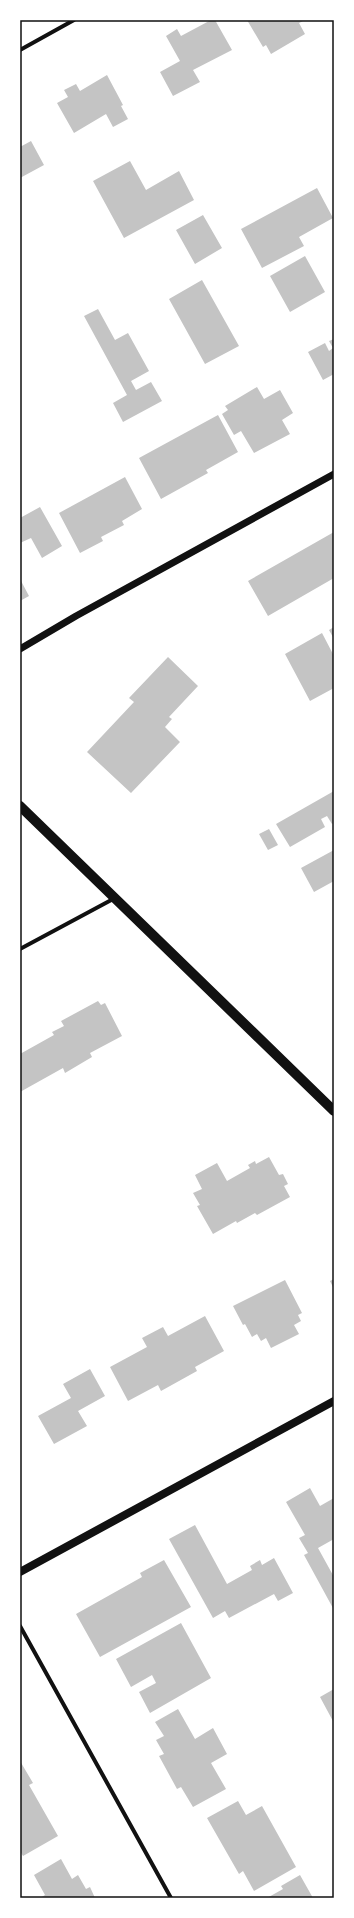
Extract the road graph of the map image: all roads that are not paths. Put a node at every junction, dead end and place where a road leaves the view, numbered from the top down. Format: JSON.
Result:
{"nodes":[{"id":1,"x":74,"y":20,"type":"edge"},
{"id":2,"x":20,"y":50,"type":"edge"},
{"id":3,"x":334,"y":474,"type":"edge"},
{"id":4,"x":20,"y":649,"type":"edge"},
{"id":5,"x":20,"y":806,"type":"edge"},
{"id":6,"x":115,"y":898,"type":"junction"},
{"id":7,"x":20,"y":949,"type":"edge"},
{"id":8,"x":334,"y":1110,"type":"edge"},
{"id":9,"x":334,"y":1401,"type":"edge"},
{"id":10,"x":20,"y":1572,"type":"edge"},
{"id":11,"x":20,"y":1626,"type":"edge"},
{"id":12,"x":171,"y":1898,"type":"edge"}],
"edges":[{"from":1,"to":2,"type":"street"},
{"from":3,"to":4,"type":"street"},
{"from":5,"to":6,"type":"main road"},
{"from":6,"to":7,"type":"street"},
{"from":6,"to":8,"type":"main road"},
{"from":9,"to":10,"type":"main road"},
{"from":11,"to":12,"type":"street"}]}
